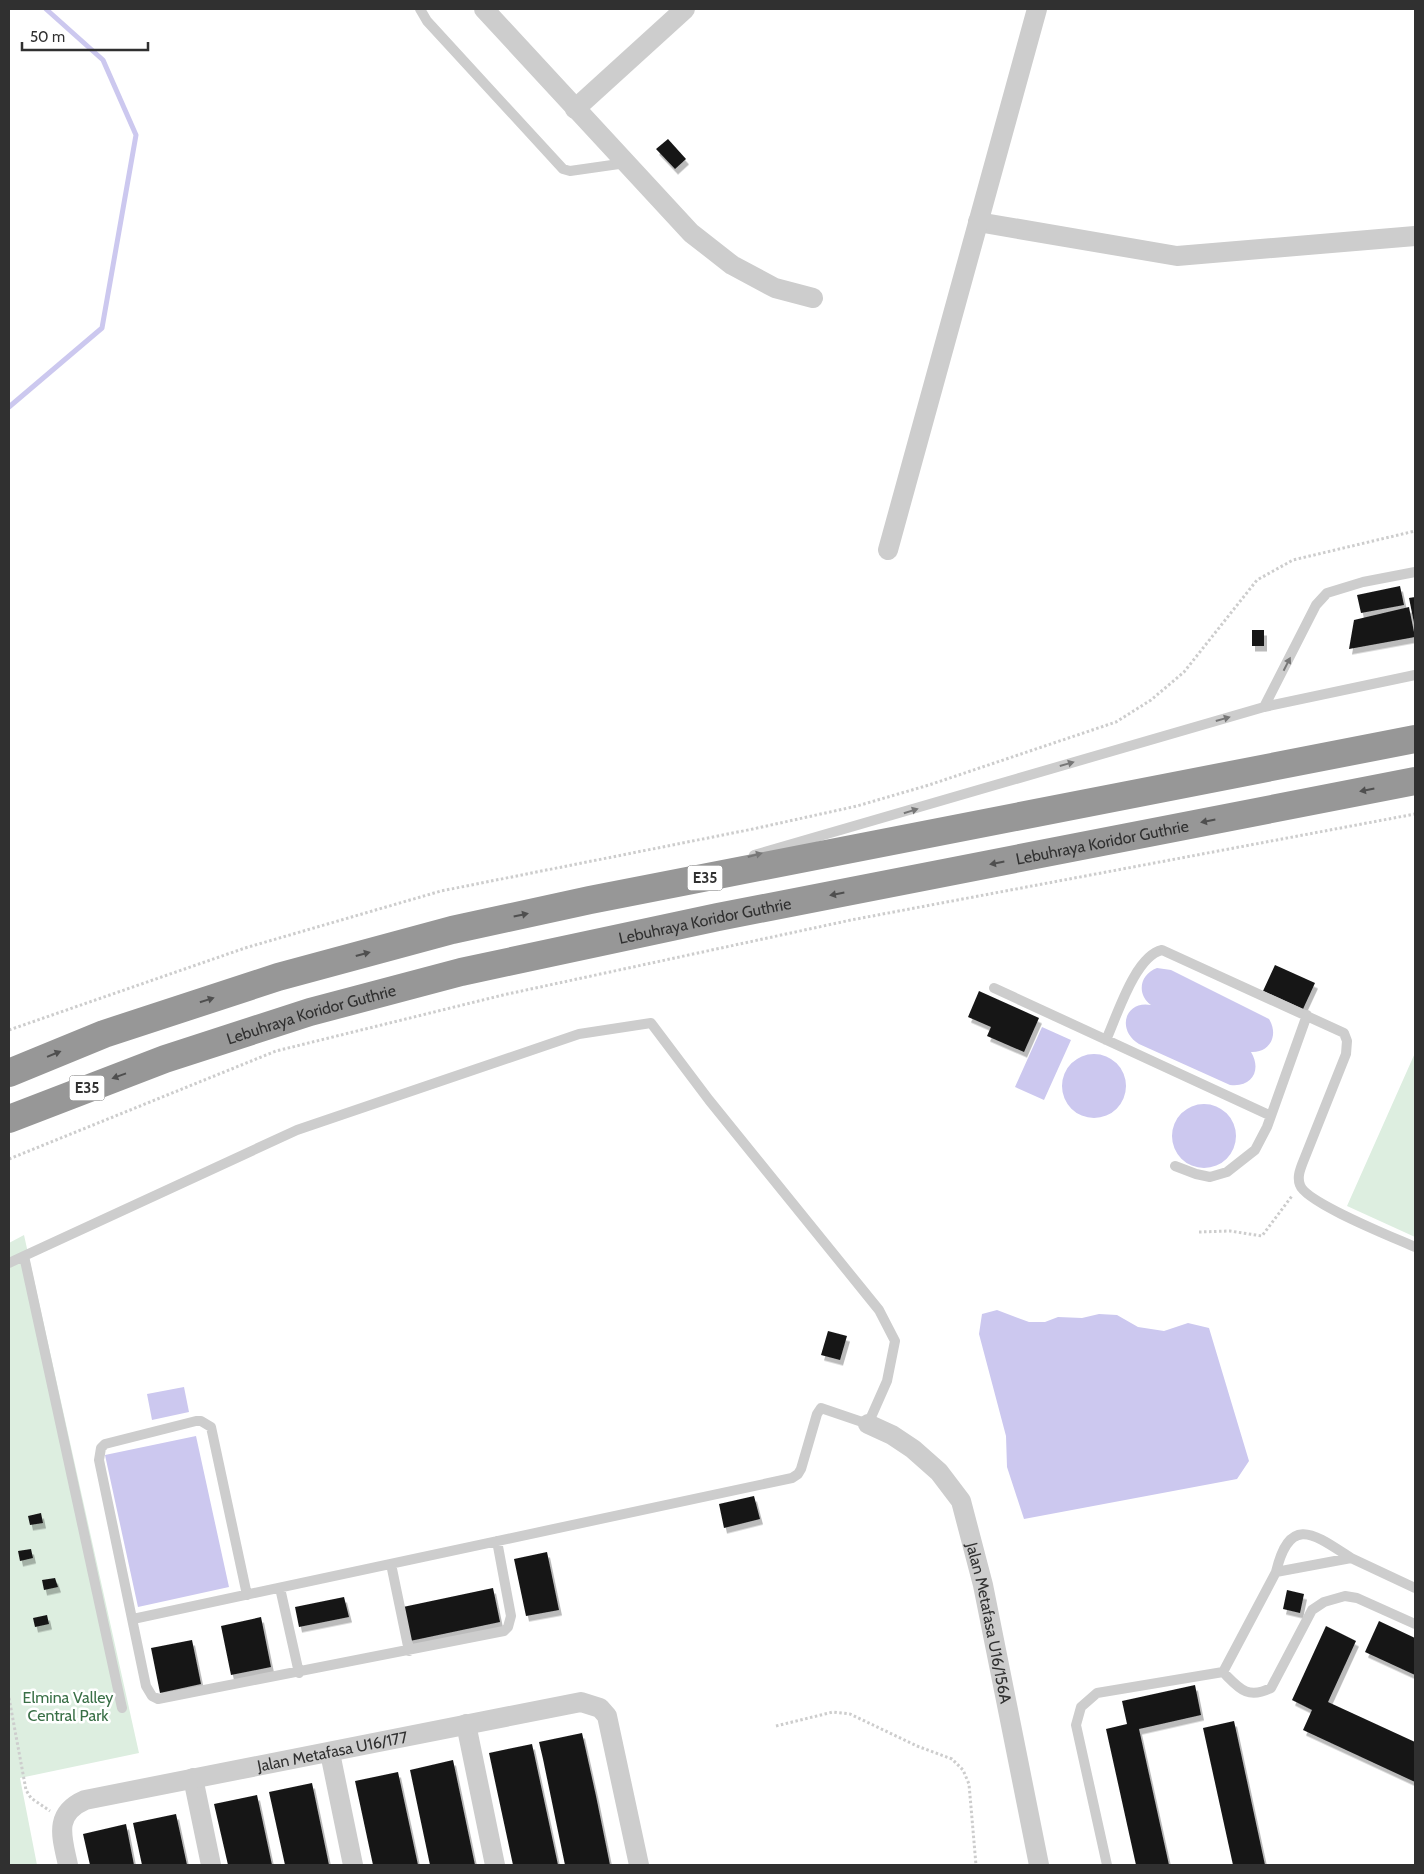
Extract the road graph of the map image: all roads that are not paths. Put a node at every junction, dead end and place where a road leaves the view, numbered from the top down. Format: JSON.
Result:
{"nodes":[{"id":1,"x":420,"y":9,"type":"edge"},
{"id":2,"x":484,"y":9,"type":"edge"},
{"id":3,"x":685,"y":9,"type":"edge"},
{"id":4,"x":1037,"y":9,"type":"edge"},
{"id":5,"x":575,"y":109,"type":"junction"},
{"id":6,"x":626,"y":163,"type":"junction"},
{"id":7,"x":978,"y":222,"type":"junction"},
{"id":8,"x":1415,"y":236,"type":"edge"},
{"id":9,"x":813,"y":298,"type":"dead end"},
{"id":10,"x":888,"y":550,"type":"dead end"},
{"id":11,"x":1415,"y":572,"type":"edge"},
{"id":12,"x":1415,"y":675,"type":"edge"},
{"id":13,"x":1264,"y":707,"type":"junction"},
{"id":14,"x":1415,"y":738,"type":"edge"},
{"id":15,"x":1415,"y":781,"type":"edge"},
{"id":16,"x":590,"y":900,"type":"junction"},
{"id":17,"x":994,"y":988,"type":"dead end"},
{"id":18,"x":1306,"y":1015,"type":"junction"},
{"id":19,"x":1106,"y":1040,"type":"junction"},
{"id":20,"x":9,"y":1073,"type":"edge"},
{"id":21,"x":1270,"y":1115,"type":"junction"},
{"id":22,"x":9,"y":1119,"type":"edge"},
{"id":23,"x":1176,"y":1166,"type":"dead end"},
{"id":24,"x":1415,"y":1247,"type":"edge"},
{"id":25,"x":24,"y":1256,"type":"junction"},
{"id":26,"x":9,"y":1263,"type":"edge"},
{"id":27,"x":868,"y":1424,"type":"junction"},
{"id":28,"x":498,"y":1541,"type":"junction"},
{"id":29,"x":1351,"y":1558,"type":"junction"},
{"id":30,"x":391,"y":1564,"type":"junction"},
{"id":31,"x":1276,"y":1572,"type":"junction"},
{"id":32,"x":280,"y":1588,"type":"junction"},
{"id":33,"x":1415,"y":1588,"type":"edge"},
{"id":34,"x":247,"y":1595,"type":"junction"},
{"id":35,"x":133,"y":1619,"type":"junction"},
{"id":36,"x":1415,"y":1624,"type":"edge"},
{"id":37,"x":408,"y":1651,"type":"junction"},
{"id":38,"x":299,"y":1672,"type":"junction"},
{"id":39,"x":1223,"y":1672,"type":"junction"},
{"id":40,"x":122,"y":1708,"type":"dead end"},
{"id":41,"x":466,"y":1724,"type":"junction"},
{"id":42,"x":330,"y":1753,"type":"junction"},
{"id":43,"x":193,"y":1778,"type":"junction"},
{"id":44,"x":68,"y":1865,"type":"edge"},
{"id":45,"x":211,"y":1865,"type":"edge"},
{"id":46,"x":353,"y":1865,"type":"edge"},
{"id":47,"x":495,"y":1865,"type":"edge"},
{"id":48,"x":639,"y":1865,"type":"edge"},
{"id":49,"x":1039,"y":1865,"type":"edge"},
{"id":50,"x":1107,"y":1865,"type":"edge"}],
"edges":[{"from":1,"to":6,"type":"lane"},
{"from":2,"to":5,"type":"street"},
{"from":3,"to":5,"type":"street"},
{"from":4,"to":7,"type":"street"},
{"from":5,"to":6,"type":"street"},
{"from":6,"to":9,"type":"street"},
{"from":7,"to":8,"type":"street"},
{"from":7,"to":10,"type":"street"},
{"from":13,"to":11,"type":"lane","one_way":true},
{"from":12,"to":13,"type":"lane"},
{"from":16,"to":13,"type":"lane","one_way":true},
{"from":14,"to":16,"type":"highway","number":"E35"},
{"from":15,"to":22,"type":"highway","name":"Lebuhraya Koridor Guthrie","number":"E35","one_way":true},
{"from":20,"to":16,"type":"highway","number":"E35","one_way":true},
{"from":17,"to":19,"type":"lane"},
{"from":18,"to":19,"type":"lane"},
{"from":18,"to":21,"type":"lane"},
{"from":18,"to":24,"type":"lane"},
{"from":19,"to":21,"type":"lane"},
{"from":21,"to":23,"type":"lane"},
{"from":25,"to":26,"type":"lane"},
{"from":25,"to":27,"type":"lane"},
{"from":25,"to":40,"type":"lane"},
{"from":27,"to":28,"type":"lane"},
{"from":27,"to":49,"type":"street","name":"Jalan Metafasa U16/156A"},
{"from":28,"to":30,"type":"lane"},
{"from":28,"to":37,"type":"lane"},
{"from":29,"to":31,"type":"lane"},
{"from":29,"to":31,"type":"lane"},
{"from":29,"to":33,"type":"lane"},
{"from":30,"to":32,"type":"lane"},
{"from":30,"to":37,"type":"lane"},
{"from":31,"to":39,"type":"lane"},
{"from":32,"to":34,"type":"lane"},
{"from":32,"to":38,"type":"lane"},
{"from":34,"to":35,"type":"lane"},
{"from":34,"to":35,"type":"lane"},
{"from":35,"to":38,"type":"lane"},
{"from":36,"to":39,"type":"lane"},
{"from":37,"to":38,"type":"lane"},
{"from":39,"to":50,"type":"lane"},
{"from":41,"to":42,"type":"street","name":"Jalan Metafasa U16/177"},
{"from":41,"to":47,"type":"street"},
{"from":41,"to":48,"type":"street","name":"Jalan Metafasa U16/177"},
{"from":42,"to":43,"type":"street","name":"Jalan Metafasa U16/177"},
{"from":42,"to":46,"type":"street"},
{"from":43,"to":44,"type":"street","name":"Jalan Metafasa U16/177"},
{"from":43,"to":45,"type":"street"}]}
